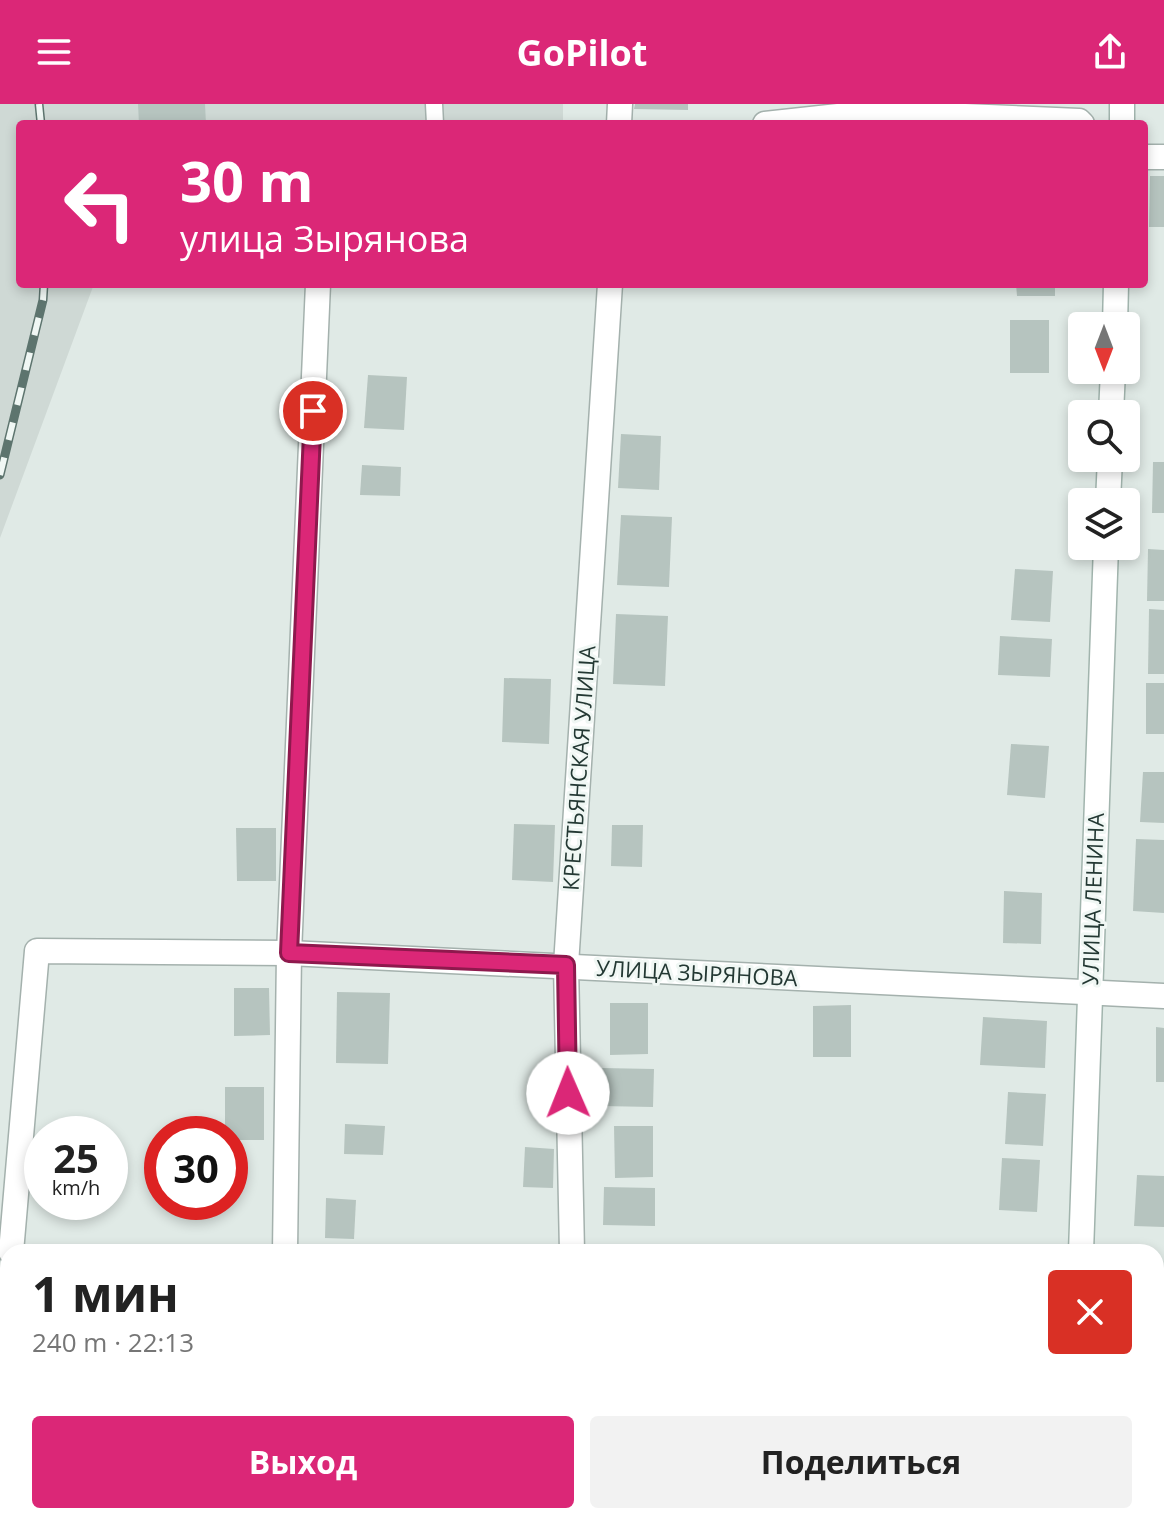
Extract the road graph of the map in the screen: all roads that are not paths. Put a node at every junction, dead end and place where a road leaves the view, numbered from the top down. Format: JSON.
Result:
{"nodes":[{"id":1,"x":801,"y":120,"type":"edge"},
{"id":2,"x":1056,"y":120,"type":"edge"},
{"id":3,"x":318,"y":288,"type":"edge"},
{"id":4,"x":610,"y":288,"type":"edge"},
{"id":5,"x":1116,"y":288,"type":"edge"},
{"id":6,"x":1115,"y":312,"type":"edge"},
{"id":7,"x":1105,"y":560,"type":"edge"},
{"id":8,"x":289,"y":953,"type":"junction"},
{"id":9,"x":566,"y":965,"type":"junction"},
{"id":10,"x":1089,"y":992,"type":"junction"},
{"id":11,"x":1164,"y":996,"type":"edge"},
{"id":12,"x":12,"y":1244,"type":"edge"},
{"id":13,"x":285,"y":1244,"type":"edge"},
{"id":14,"x":572,"y":1244,"type":"edge"},
{"id":15,"x":1081,"y":1244,"type":"edge"}],
"edges":[{"from":1,"to":2,"type":"street"},
{"from":3,"to":8,"type":"street"},
{"from":4,"to":9,"type":"street","name":"КРЕСТЬЯНСКАЯ УЛИЦА"},
{"from":5,"to":6,"type":"street"},
{"from":7,"to":10,"type":"street","name":"УЛИЦА ЛЕНИНА"},
{"from":8,"to":9,"type":"street","name":"УЛИЦА ЗЫРЯНОВА"},
{"from":8,"to":12,"type":"street","name":"УЛИЦА ЗЫРЯНОВА"},
{"from":8,"to":13,"type":"street"},
{"from":9,"to":10,"type":"street","name":"УЛИЦА ЗЫРЯНОВА"},
{"from":9,"to":14,"type":"street","name":"КРЕСТЬЯНСКАЯ УЛИЦА"},
{"from":10,"to":11,"type":"street","name":"УЛИЦА ЗЫРЯНОВА"},
{"from":10,"to":15,"type":"street","name":"УЛИЦА ЛЕНИНА"}]}
